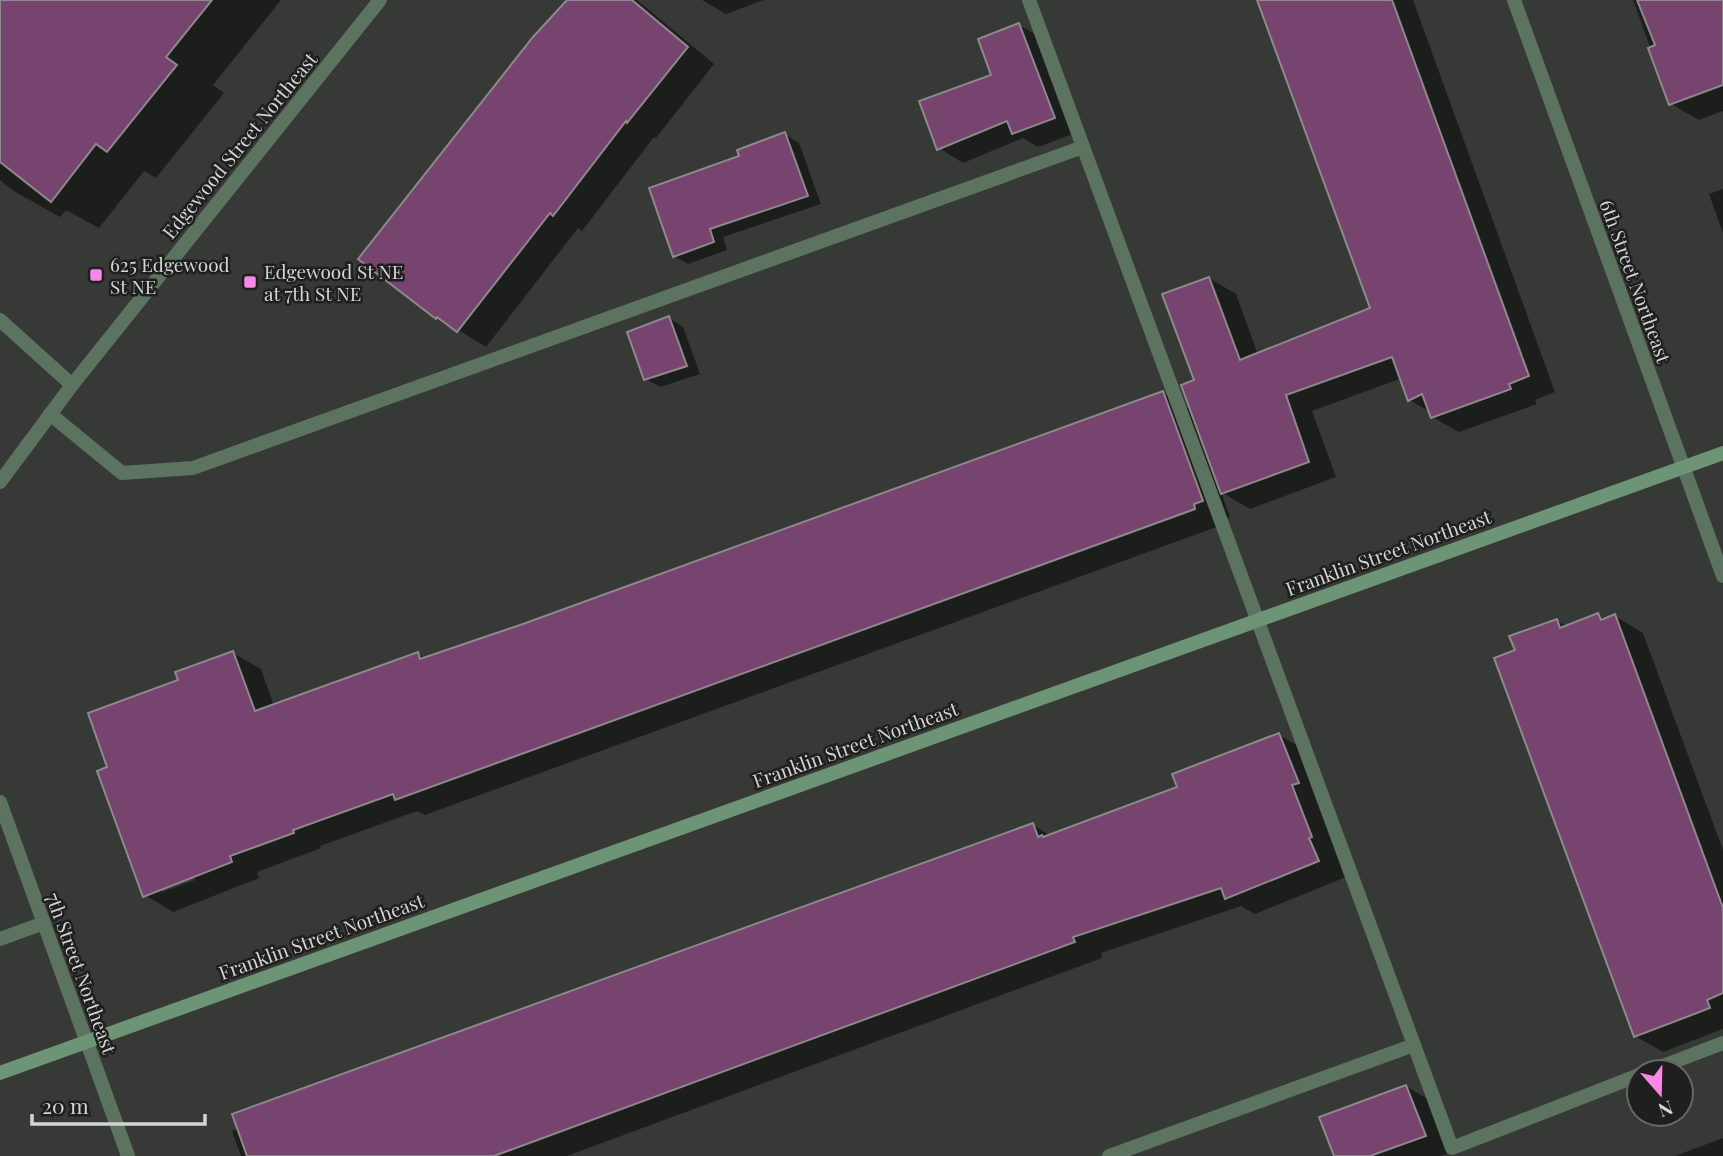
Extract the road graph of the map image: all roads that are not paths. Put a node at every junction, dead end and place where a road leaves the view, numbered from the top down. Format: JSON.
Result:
{"nodes":[{"id":1,"x":380,"y":0,"type":"edge"},
{"id":2,"x":1029,"y":0,"type":"edge"},
{"id":3,"x":1514,"y":0,"type":"edge"},
{"id":4,"x":1083,"y":148,"type":"junction"},
{"id":5,"x":0,"y":320,"type":"edge"},
{"id":6,"x":72,"y":385,"type":"junction"},
{"id":7,"x":50,"y":415,"type":"junction"},
{"id":8,"x":1723,"y":453,"type":"edge"},
{"id":9,"x":1683,"y":467,"type":"junction"},
{"id":10,"x":0,"y":482,"type":"edge"},
{"id":11,"x":1723,"y":576,"type":"edge"},
{"id":12,"x":1256,"y":620,"type":"junction"},
{"id":13,"x":0,"y":802,"type":"edge"},
{"id":14,"x":44,"y":923,"type":"junction"},
{"id":15,"x":0,"y":939,"type":"edge"},
{"id":16,"x":86,"y":1041,"type":"junction"},
{"id":17,"x":1723,"y":1043,"type":"edge"},
{"id":18,"x":1414,"y":1045,"type":"junction"},
{"id":19,"x":1684,"y":1058,"type":"edge"},
{"id":20,"x":0,"y":1073,"type":"edge"},
{"id":21,"x":1625,"y":1080,"type":"edge"},
{"id":22,"x":128,"y":1156,"type":"edge"},
{"id":23,"x":1109,"y":1156,"type":"edge"}],
"edges":[{"from":1,"to":6,"type":"street","name":"Edgewood Street Northeast"},
{"from":2,"to":4,"type":"street"},
{"from":3,"to":9,"type":"street","name":"6th Street Northeast"},
{"from":4,"to":7,"type":"street"},
{"from":4,"to":12,"type":"street"},
{"from":5,"to":6,"type":"street"},
{"from":6,"to":7,"type":"street","name":"Edgewood Street Northeast"},
{"from":7,"to":10,"type":"street","name":"Edgewood Street Northeast"},
{"from":8,"to":9,"type":"street","name":"Franklin Street Northeast"},
{"from":9,"to":11,"type":"street","name":"6th Street Northeast"},
{"from":9,"to":12,"type":"street","name":"Franklin Street Northeast"},
{"from":12,"to":16,"type":"street","name":"Franklin Street Northeast"},
{"from":12,"to":18,"type":"street"},
{"from":13,"to":14,"type":"street","name":"7th Street Northeast"},
{"from":14,"to":15,"type":"street"},
{"from":14,"to":16,"type":"street","name":"7th Street Northeast"},
{"from":16,"to":20,"type":"street","name":"Franklin Street Northeast"},
{"from":16,"to":22,"type":"street","name":"7th Street Northeast"},
{"from":17,"to":19,"type":"street"},
{"from":18,"to":21,"type":"street"},
{"from":18,"to":23,"type":"street"}]}
